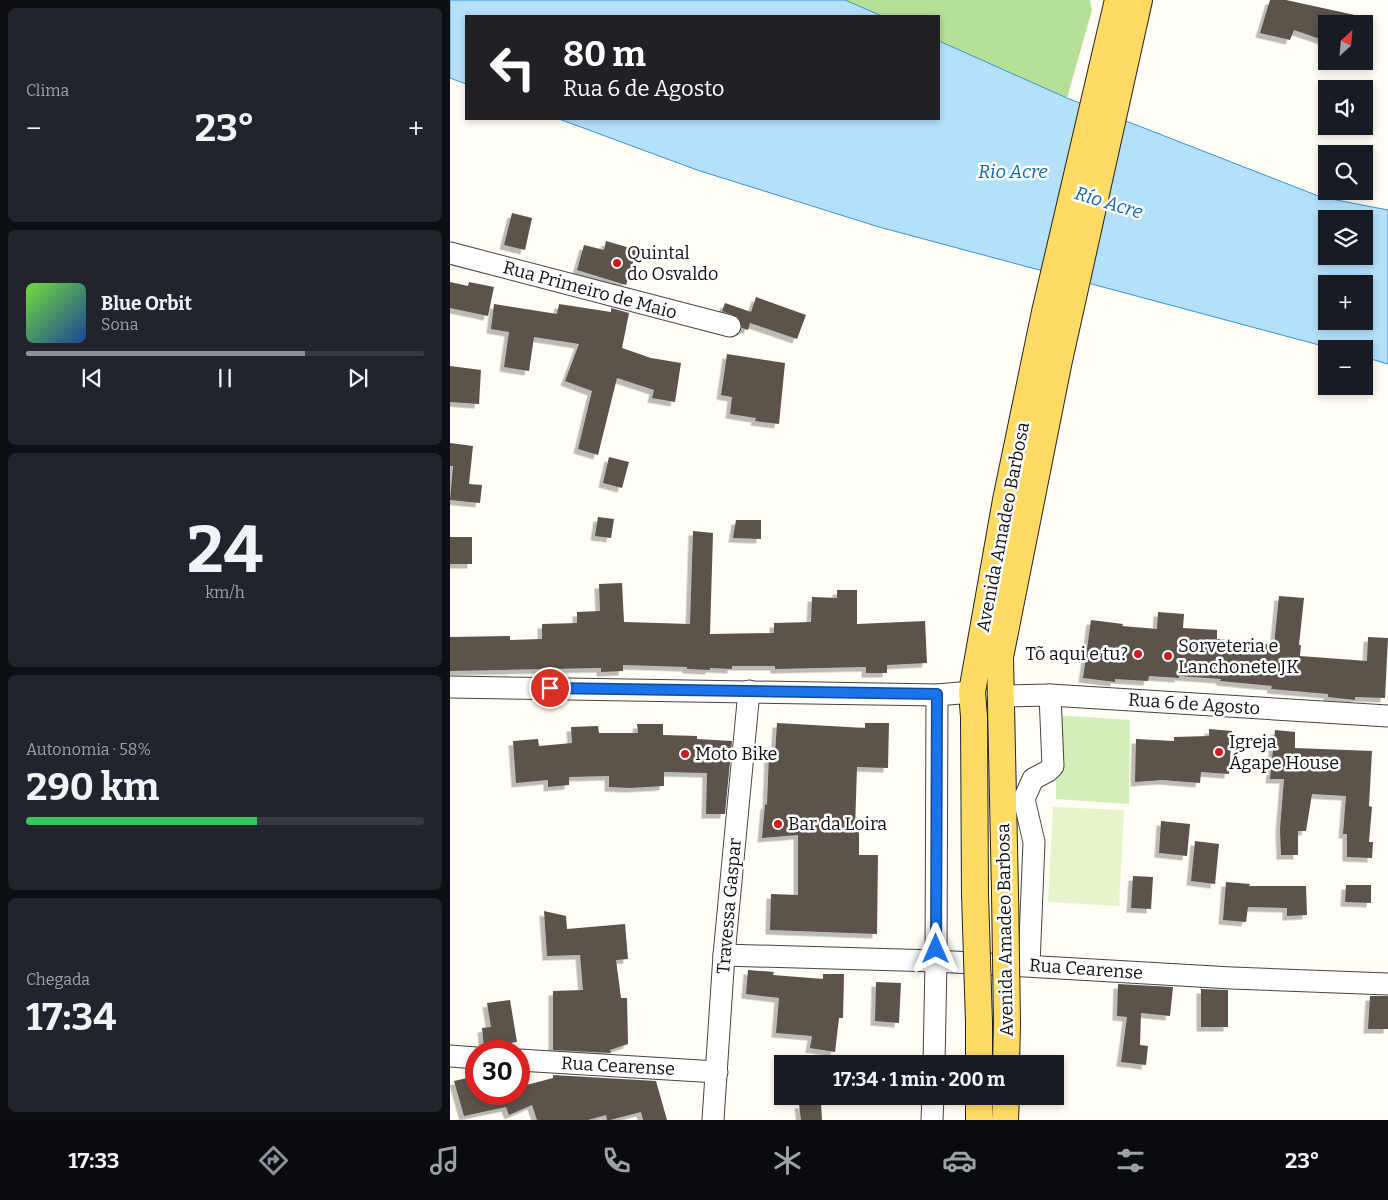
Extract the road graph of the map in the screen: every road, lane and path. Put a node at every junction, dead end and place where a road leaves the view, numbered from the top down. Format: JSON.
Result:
{"nodes":[{"id":1,"x":1118,"y":0,"type":"edge"},
{"id":2,"x":1139,"y":0,"type":"edge"},
{"id":3,"x":450,"y":253,"type":"edge"},
{"id":4,"x":730,"y":326,"type":"dead end"},
{"id":5,"x":450,"y":687,"type":"edge"},
{"id":6,"x":749,"y":692,"type":"junction"},
{"id":7,"x":972,"y":692,"type":"junction"},
{"id":8,"x":937,"y":694,"type":"junction"},
{"id":9,"x":1000,"y":696,"type":"junction"},
{"id":10,"x":1050,"y":696,"type":"junction"},
{"id":11,"x":1388,"y":716,"type":"edge"},
{"id":12,"x":724,"y":955,"type":"junction"},
{"id":13,"x":936,"y":961,"type":"junction"},
{"id":14,"x":1029,"y":965,"type":"junction"},
{"id":15,"x":1388,"y":984,"type":"edge"},
{"id":16,"x":934,"y":1055,"type":"edge"},
{"id":17,"x":979,"y":1055,"type":"edge"},
{"id":18,"x":1006,"y":1055,"type":"edge"},
{"id":19,"x":450,"y":1056,"type":"edge"},
{"id":20,"x":465,"y":1057,"type":"edge"},
{"id":21,"x":530,"y":1061,"type":"edge"},
{"id":22,"x":717,"y":1072,"type":"junction"},
{"id":23,"x":933,"y":1105,"type":"edge"},
{"id":24,"x":979,"y":1105,"type":"edge"},
{"id":25,"x":1006,"y":1105,"type":"edge"},
{"id":26,"x":713,"y":1120,"type":"edge"},
{"id":27,"x":932,"y":1120,"type":"edge"},
{"id":28,"x":979,"y":1120,"type":"edge"},
{"id":29,"x":1005,"y":1120,"type":"edge"}],
"edges":[{"from":1,"to":7,"type":"main road","name":"Avenida Amadeo Barbosa"},
{"from":2,"to":9,"type":"main road","name":"Avenida Amadeo Barbosa"},
{"from":3,"to":4,"type":"street","name":"Rua Primeiro de Maio"},
{"from":5,"to":6,"type":"street"},
{"from":6,"to":8,"type":"street"},
{"from":6,"to":12,"type":"street","name":"Travessa Gaspar"},
{"from":7,"to":8,"type":"street"},
{"from":7,"to":17,"type":"main road","name":"Avenida Amadeo Barbosa","bridge":true},
{"from":8,"to":13,"type":"street"},
{"from":9,"to":10,"type":"street","name":"Rua 6 de Agosto"},
{"from":9,"to":18,"type":"main road","name":"Avenida Amadeo Barbosa","bridge":true},
{"from":10,"to":11,"type":"street","name":"Rua 6 de Agosto"},
{"from":10,"to":14,"type":"street"},
{"from":12,"to":13,"type":"street","name":"Rua Cearense"},
{"from":12,"to":22,"type":"street","name":"Travessa Gaspar"},
{"from":13,"to":14,"type":"street","name":"Rua Cearense"},
{"from":13,"to":16,"type":"street"},
{"from":14,"to":15,"type":"street","name":"Rua Cearense"},
{"from":19,"to":20,"type":"street"},
{"from":21,"to":22,"type":"street","name":"Rua Cearense"},
{"from":22,"to":26,"type":"street","name":"Travessa Gaspar"},
{"from":23,"to":27,"type":"street"},
{"from":24,"to":28,"type":"main road"},
{"from":25,"to":29,"type":"main road"}]}
